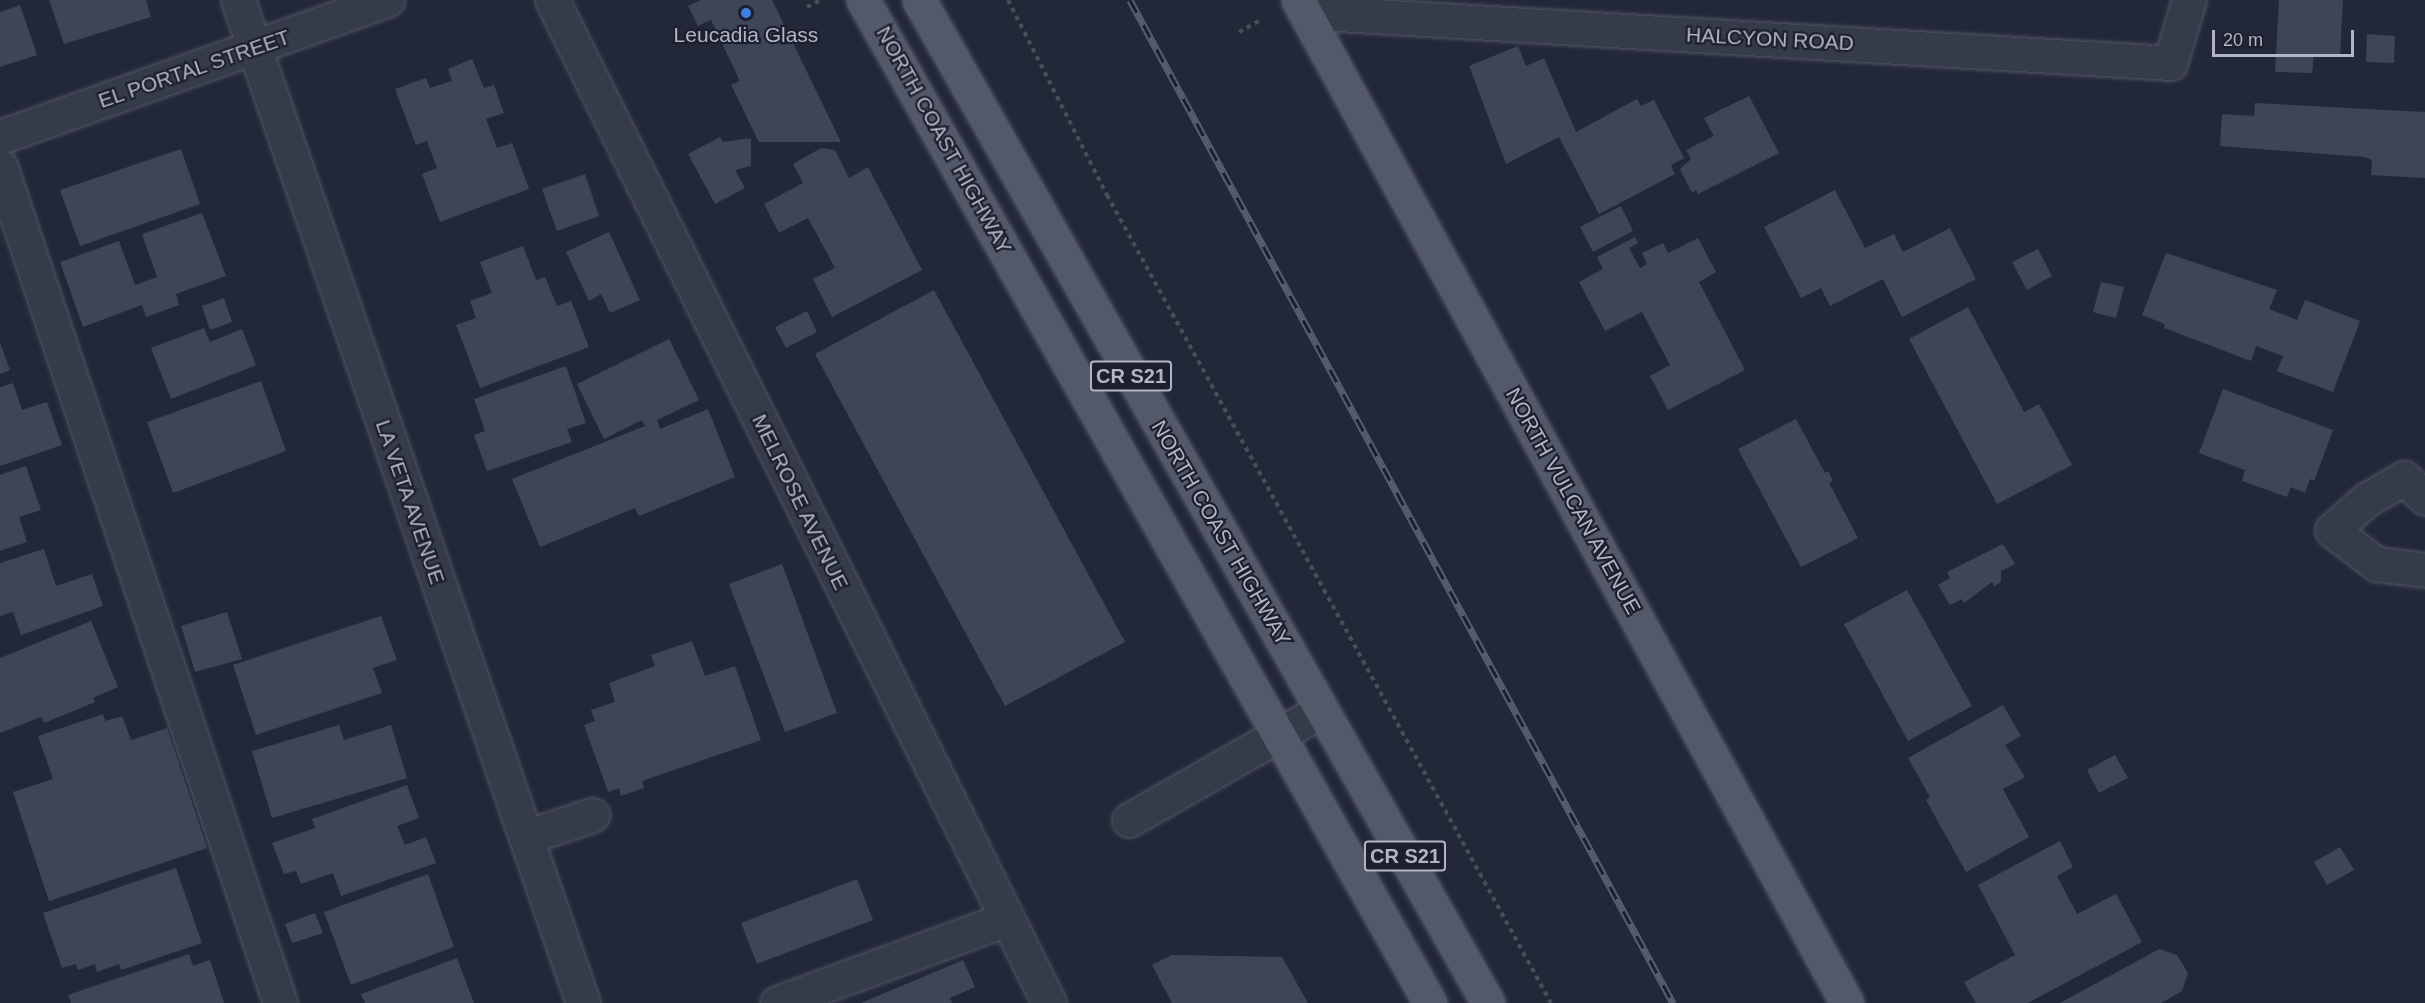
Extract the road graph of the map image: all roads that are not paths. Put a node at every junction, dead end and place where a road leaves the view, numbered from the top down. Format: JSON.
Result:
{"nodes":[{"id":1,"x":238,"y":0,"type":"edge"},
{"id":2,"x":387,"y":0,"type":"edge"},
{"id":3,"x":552,"y":0,"type":"edge"},
{"id":4,"x":863,"y":0,"type":"edge"},
{"id":5,"x":919,"y":0,"type":"edge"},
{"id":6,"x":2189,"y":0,"type":"edge"},
{"id":7,"x":1291,"y":9,"type":"edge"},
{"id":8,"x":254,"y":49,"type":"junction"},
{"id":9,"x":0,"y":137,"type":"edge"},
{"id":10,"x":0,"y":166,"type":"edge"},
{"id":11,"x":2425,"y":498,"type":"edge"},
{"id":12,"x":2425,"y":570,"type":"edge"},
{"id":13,"x":1322,"y":710,"type":"junction"},
{"id":14,"x":1280,"y":734,"type":"junction"},
{"id":15,"x":592,"y":815,"type":"dead end"},
{"id":16,"x":1129,"y":820,"type":"dead end"},
{"id":17,"x":526,"y":837,"type":"junction"},
{"id":18,"x":1007,"y":920,"type":"junction"},
{"id":19,"x":280,"y":1003,"type":"edge"},
{"id":20,"x":583,"y":1003,"type":"edge"},
{"id":21,"x":777,"y":1003,"type":"edge"},
{"id":22,"x":1049,"y":1003,"type":"edge"},
{"id":23,"x":1430,"y":1003,"type":"edge"},
{"id":24,"x":1488,"y":1003,"type":"edge"},
{"id":25,"x":1847,"y":1003,"type":"edge"}],
"edges":[{"from":1,"to":8,"type":"street","name":"LA VETA AVENUE"},
{"from":2,"to":8,"type":"street","name":"EL PORTAL STREET"},
{"from":3,"to":18,"type":"street","name":"MELROSE AVENUE"},
{"from":4,"to":14,"type":"main road","name":"NORTH COAST HIGHWAY","number":"CR S21"},
{"from":5,"to":13,"type":"main road","name":"NORTH COAST HIGHWAY","number":"CR S21"},
{"from":6,"to":7,"type":"street","name":"HALCYON ROAD"},
{"from":7,"to":25,"type":"main road","name":"NORTH VULCAN AVENUE"},
{"from":8,"to":9,"type":"street","name":"EL PORTAL STREET"},
{"from":8,"to":17,"type":"street","name":"LA VETA AVENUE"},
{"from":10,"to":19,"type":"street"},
{"from":11,"to":12,"type":"street"},
{"from":13,"to":14,"type":"street"},
{"from":13,"to":24,"type":"main road","name":"NORTH COAST HIGHWAY","number":"CR S21"},
{"from":14,"to":16,"type":"street"},
{"from":14,"to":23,"type":"main road","name":"NORTH COAST HIGHWAY","number":"CR S21"},
{"from":15,"to":17,"type":"street"},
{"from":17,"to":20,"type":"street","name":"LA VETA AVENUE"},
{"from":18,"to":21,"type":"street"},
{"from":18,"to":22,"type":"street","name":"MELROSE AVENUE"}]}
